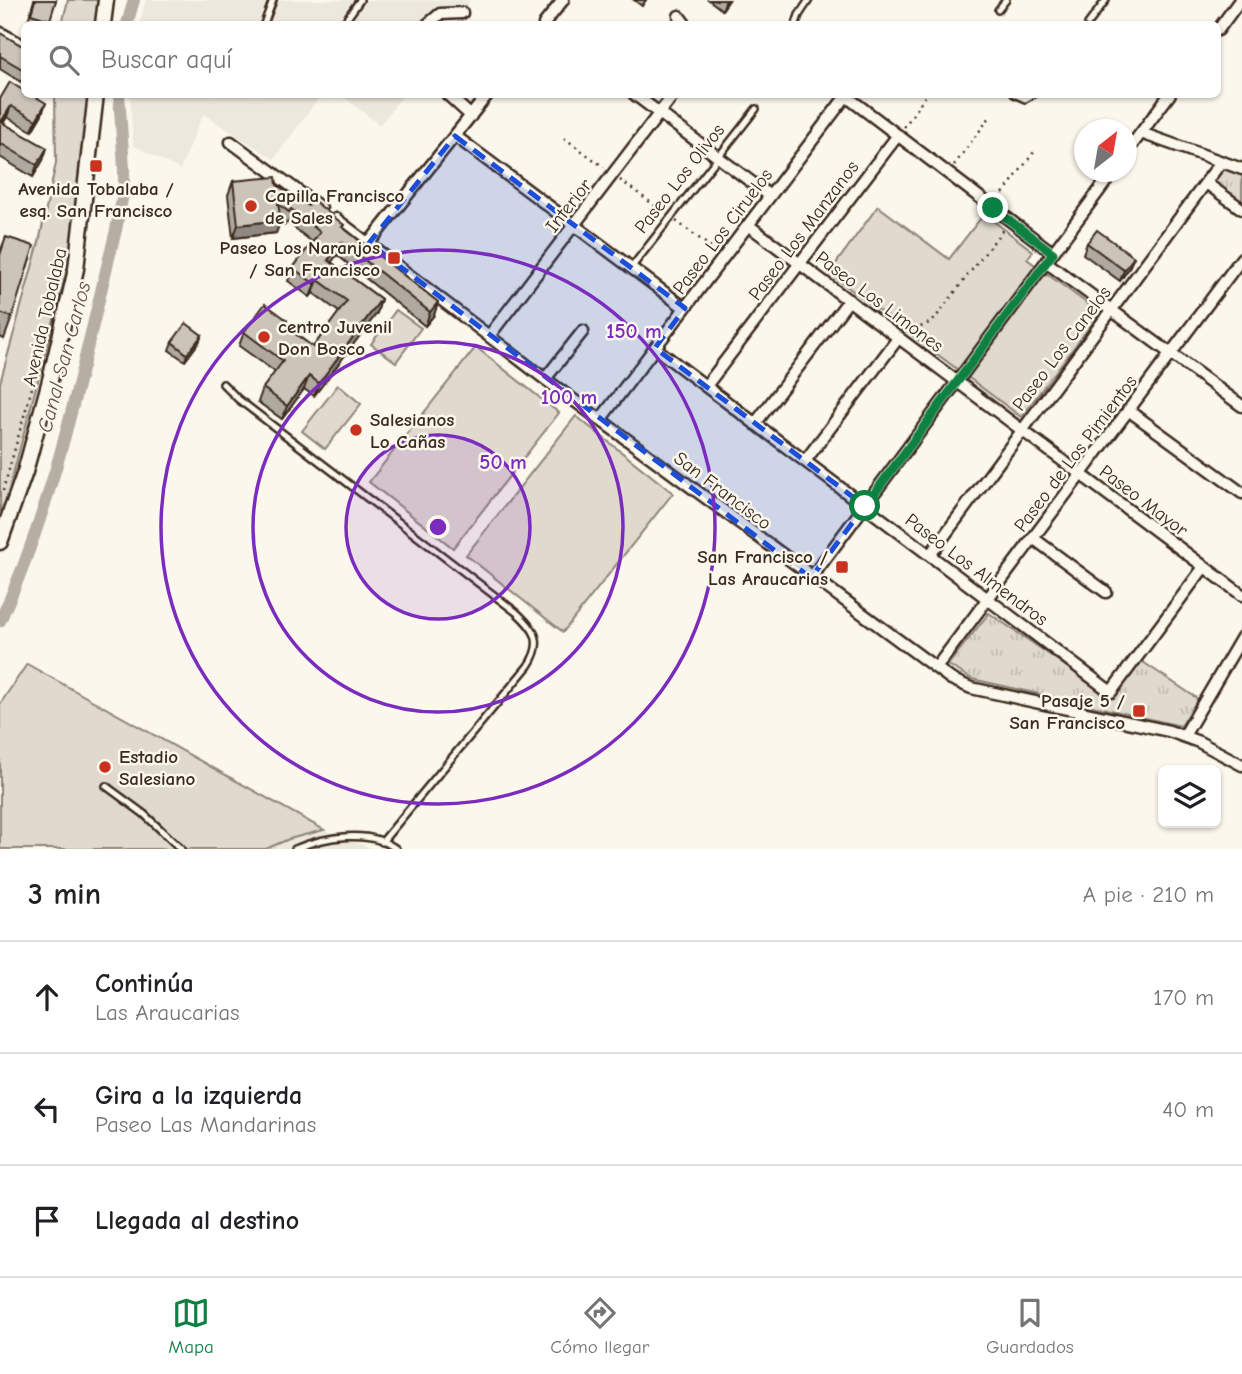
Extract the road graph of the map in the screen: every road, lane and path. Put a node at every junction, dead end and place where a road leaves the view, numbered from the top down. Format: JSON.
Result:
{"nodes":[{"id":1,"x":106,"y":0,"type":"edge"},
{"id":2,"x":273,"y":0,"type":"edge"},
{"id":3,"x":360,"y":0,"type":"edge"},
{"id":4,"x":563,"y":0,"type":"edge"},
{"id":5,"x":809,"y":0,"type":"edge"},
{"id":6,"x":1006,"y":0,"type":"edge"},
{"id":7,"x":1106,"y":0,"type":"edge"},
{"id":8,"x":1240,"y":0,"type":"edge"},
{"id":9,"x":998,"y":10,"type":"dead end"},
{"id":10,"x":462,"y":13,"type":"dead end"},
{"id":11,"x":103,"y":21,"type":"edge"},
{"id":12,"x":265,"y":21,"type":"edge"},
{"id":13,"x":345,"y":21,"type":"edge"},
{"id":14,"x":432,"y":21,"type":"edge"},
{"id":15,"x":546,"y":21,"type":"edge"},
{"id":16,"x":797,"y":21,"type":"edge"},
{"id":17,"x":1090,"y":21,"type":"edge"},
{"id":18,"x":1221,"y":25,"type":"edge"},
{"id":19,"x":0,"y":30,"type":"edge"},
{"id":20,"x":21,"y":41,"type":"edge"},
{"id":21,"x":96,"y":98,"type":"edge"},
{"id":22,"x":451,"y":98,"type":"edge"},
{"id":23,"x":485,"y":98,"type":"edge"},
{"id":24,"x":639,"y":98,"type":"edge"},
{"id":25,"x":671,"y":98,"type":"edge"},
{"id":26,"x":844,"y":98,"type":"edge"},
{"id":27,"x":850,"y":98,"type":"edge"},
{"id":28,"x":923,"y":98,"type":"edge"},
{"id":29,"x":1167,"y":98,"type":"edge"},
{"id":30,"x":755,"y":109,"type":"dead end"},
{"id":31,"x":660,"y":114,"type":"junction"},
{"id":32,"x":471,"y":116,"type":"junction"},
{"id":33,"x":990,"y":117,"type":"dead end"},
{"id":34,"x":1141,"y":133,"type":"junction"},
{"id":35,"x":898,"y":135,"type":"junction"},
{"id":36,"x":455,"y":136,"type":"junction"},
{"id":37,"x":564,"y":138,"type":"dead end"},
{"id":38,"x":1137,"y":138,"type":"edge"},
{"id":39,"x":231,"y":142,"type":"dead end"},
{"id":40,"x":1034,"y":152,"type":"dead end"},
{"id":41,"x":718,"y":157,"type":"junction"},
{"id":42,"x":1221,"y":162,"type":"junction"},
{"id":43,"x":1242,"y":169,"type":"edge"},
{"id":44,"x":947,"y":173,"type":"junction"},
{"id":45,"x":613,"y":174,"type":"junction"},
{"id":46,"x":1106,"y":182,"type":"edge"},
{"id":47,"x":1206,"y":183,"type":"junction"},
{"id":48,"x":770,"y":196,"type":"junction"},
{"id":49,"x":993,"y":208,"type":"junction"},
{"id":50,"x":1242,"y":209,"type":"edge"},
{"id":51,"x":671,"y":217,"type":"junction"},
{"id":52,"x":1010,"y":220,"type":"junction"},
{"id":53,"x":574,"y":225,"type":"junction"},
{"id":54,"x":748,"y":225,"type":"junction"},
{"id":55,"x":369,"y":243,"type":"junction"},
{"id":56,"x":1053,"y":253,"type":"junction"},
{"id":57,"x":724,"y":257,"type":"junction"},
{"id":58,"x":1242,"y":258,"type":"edge"},
{"id":59,"x":1046,"y":262,"type":"junction"},
{"id":60,"x":800,"y":263,"type":"junction"},
{"id":61,"x":631,"y":268,"type":"junction"},
{"id":62,"x":849,"y":300,"type":"junction"},
{"id":63,"x":685,"y":308,"type":"junction"},
{"id":64,"x":1111,"y":310,"type":"junction"},
{"id":65,"x":583,"y":331,"type":"dead end"},
{"id":66,"x":489,"y":336,"type":"junction"},
{"id":67,"x":899,"y":337,"type":"junction"},
{"id":68,"x":655,"y":348,"type":"junction"},
{"id":69,"x":42,"y":351,"type":"dead end"},
{"id":70,"x":1171,"y":354,"type":"junction"},
{"id":71,"x":545,"y":379,"type":"junction"},
{"id":72,"x":958,"y":381,"type":"junction"},
{"id":73,"x":223,"y":384,"type":"dead end"},
{"id":74,"x":706,"y":386,"type":"junction"},
{"id":75,"x":1240,"y":400,"type":"edge"},
{"id":76,"x":1128,"y":410,"type":"junction"},
{"id":77,"x":600,"y":420,"type":"junction"},
{"id":78,"x":755,"y":424,"type":"junction"},
{"id":79,"x":1022,"y":430,"type":"junction"},
{"id":80,"x":805,"y":461,"type":"junction"},
{"id":81,"x":1081,"y":474,"type":"junction"},
{"id":82,"x":1242,"y":493,"type":"edge"},
{"id":83,"x":0,"y":501,"type":"edge"},
{"id":84,"x":865,"y":506,"type":"junction"},
{"id":85,"x":1034,"y":538,"type":"junction"},
{"id":86,"x":0,"y":542,"type":"edge"},
{"id":87,"x":930,"y":555,"type":"junction"},
{"id":88,"x":1204,"y":567,"type":"junction"},
{"id":89,"x":811,"y":578,"type":"junction"},
{"id":90,"x":1106,"y":592,"type":"dead end"},
{"id":91,"x":1242,"y":596,"type":"edge"},
{"id":92,"x":988,"y":599,"type":"junction"},
{"id":93,"x":1242,"y":637,"type":"edge"},
{"id":94,"x":936,"y":668,"type":"junction"},
{"id":95,"x":1184,"y":736,"type":"junction"},
{"id":96,"x":1242,"y":765,"type":"edge"},
{"id":97,"x":106,"y":786,"type":"dead end"},
{"id":98,"x":382,"y":842,"type":"junction"},
{"id":99,"x":181,"y":849,"type":"edge"},
{"id":100,"x":295,"y":849,"type":"edge"},
{"id":101,"x":396,"y":849,"type":"edge"}],
"edges":[{"from":1,"to":11,"type":"main road"},
{"from":2,"to":12,"type":"lane"},
{"from":3,"to":13,"type":"lane"},
{"from":4,"to":15,"type":"street"},
{"from":5,"to":16,"type":"lane"},
{"from":6,"to":9,"type":"lane"},
{"from":7,"to":17,"type":"lane"},
{"from":8,"to":18,"type":"street"},
{"from":10,"to":14,"type":"street"},
{"from":19,"to":20,"type":"lane"},
{"from":21,"to":86,"type":"main road","name":"Avenida Tobalaba"},
{"from":22,"to":32,"type":"street"},
{"from":23,"to":32,"type":"street"},
{"from":24,"to":31,"type":"street"},
{"from":25,"to":31,"type":"street","name":"Interior"},
{"from":26,"to":48,"type":"street","name":"Paseo Los Ciruelos"},
{"from":27,"to":35,"type":"street"},
{"from":28,"to":35,"type":"path"},
{"from":29,"to":34,"type":"street"},
{"from":30,"to":41,"type":"lane","name":"Paseo Los Olivos"},
{"from":31,"to":41,"type":"street"},
{"from":31,"to":45,"type":"street","name":"Interior"},
{"from":32,"to":36,"type":"street"},
{"from":33,"to":44,"type":"path"},
{"from":34,"to":38,"type":"street"},
{"from":34,"to":42,"type":"street"},
{"from":35,"to":44,"type":"street"},
{"from":35,"to":60,"type":"street","name":"Paseo Los Manzanos"},
{"from":36,"to":53,"type":"street"},
{"from":36,"to":55,"type":"street"},
{"from":37,"to":45,"type":"path"},
{"from":39,"to":55,"type":"street","name":"San Francisco"},
{"from":40,"to":49,"type":"path"},
{"from":41,"to":48,"type":"street"},
{"from":41,"to":51,"type":"lane","name":"Paseo Los Olivos"},
{"from":42,"to":43,"type":"street"},
{"from":42,"to":47,"type":"street","name":"Paseo Los Canelos"},
{"from":44,"to":49,"type":"street"},
{"from":45,"to":51,"type":"path"},
{"from":45,"to":53,"type":"street","name":"Interior"},
{"from":46,"to":56,"type":"street"},
{"from":47,"to":50,"type":"street"},
{"from":47,"to":64,"type":"street","name":"Paseo Los Canelos"},
{"from":48,"to":54,"type":"street","name":"Paseo Los Ciruelos"},
{"from":49,"to":52,"type":"street"},
{"from":51,"to":57,"type":"path"},
{"from":51,"to":61,"type":"lane","name":"Paseo Los Olivos"},
{"from":52,"to":56,"type":"street"},
{"from":52,"to":67,"type":"path"},
{"from":53,"to":61,"type":"street"},
{"from":53,"to":66,"type":"street","name":"Interior"},
{"from":54,"to":57,"type":"street","name":"Paseo Los Ciruelos"},
{"from":54,"to":60,"type":"street","name":"Paseo Los Limones"},
{"from":55,"to":66,"type":"street","name":"San Francisco"},
{"from":56,"to":59,"type":"street"},
{"from":57,"to":63,"type":"street","name":"Paseo Los Ciruelos"},
{"from":58,"to":70,"type":"street","name":"Paseo de Los Pimientos"},
{"from":59,"to":64,"type":"street"},
{"from":59,"to":72,"type":"street"},
{"from":60,"to":62,"type":"street","name":"Paseo Los Limones"},
{"from":60,"to":74,"type":"street","name":"Paseo Los Manzanos"},
{"from":61,"to":63,"type":"street"},
{"from":62,"to":67,"type":"street","name":"Paseo Los Limones"},
{"from":62,"to":78,"type":"street"},
{"from":63,"to":68,"type":"street","name":"Paseo Los Ciruelos"},
{"from":64,"to":70,"type":"street"},
{"from":64,"to":79,"type":"street","name":"Paseo Los Canelos"},
{"from":65,"to":71,"type":"street"},
{"from":66,"to":71,"type":"street","name":"San Francisco"},
{"from":67,"to":72,"type":"street","name":"Paseo Los Limones"},
{"from":67,"to":80,"type":"street"},
{"from":68,"to":74,"type":"street","name":"Paseo Los Almendros"},
{"from":68,"to":77,"type":"street","name":"Paseo Los Ciruelos"},
{"from":69,"to":83,"type":"path"},
{"from":70,"to":75,"type":"street"},
{"from":70,"to":76,"type":"street","name":"Paseo de Los Pimientos"},
{"from":71,"to":77,"type":"street","name":"San Francisco"},
{"from":72,"to":79,"type":"street","name":"Paseo Mayor"},
{"from":72,"to":84,"type":"street"},
{"from":73,"to":98,"type":"lane"},
{"from":74,"to":78,"type":"street","name":"Paseo Los Almendros"},
{"from":76,"to":81,"type":"street","name":"Paseo de Los Pimientos"},
{"from":76,"to":82,"type":"street"},
{"from":77,"to":89,"type":"street","name":"San Francisco"},
{"from":78,"to":80,"type":"street","name":"Paseo Los Almendros"},
{"from":79,"to":81,"type":"street","name":"Paseo Mayor"},
{"from":79,"to":87,"type":"street","name":"Paseo Los Canelos"},
{"from":80,"to":84,"type":"street","name":"Paseo Los Almendros"},
{"from":81,"to":85,"type":"street","name":"Paseo de Los Pimientos"},
{"from":81,"to":88,"type":"street","name":"Paseo Mayor"},
{"from":84,"to":87,"type":"street","name":"Paseo Los Almendros"},
{"from":84,"to":89,"type":"street"},
{"from":85,"to":90,"type":"street"},
{"from":85,"to":92,"type":"street","name":"Paseo de Los Pimientos"},
{"from":87,"to":92,"type":"street","name":"Paseo Los Almendros"},
{"from":88,"to":91,"type":"street","name":"Paseo Mayor"},
{"from":88,"to":92,"type":"street","name":"Paseo Los Almendros"},
{"from":89,"to":94,"type":"street","name":"San Francisco"},
{"from":92,"to":94,"type":"street","name":"Paseo de Los Pimientos"},
{"from":93,"to":95,"type":"street"},
{"from":94,"to":95,"type":"street","name":"San Francisco"},
{"from":95,"to":96,"type":"street","name":"San Francisco"},
{"from":97,"to":99,"type":"lane"},
{"from":98,"to":100,"type":"lane"},
{"from":98,"to":101,"type":"lane"}]}
